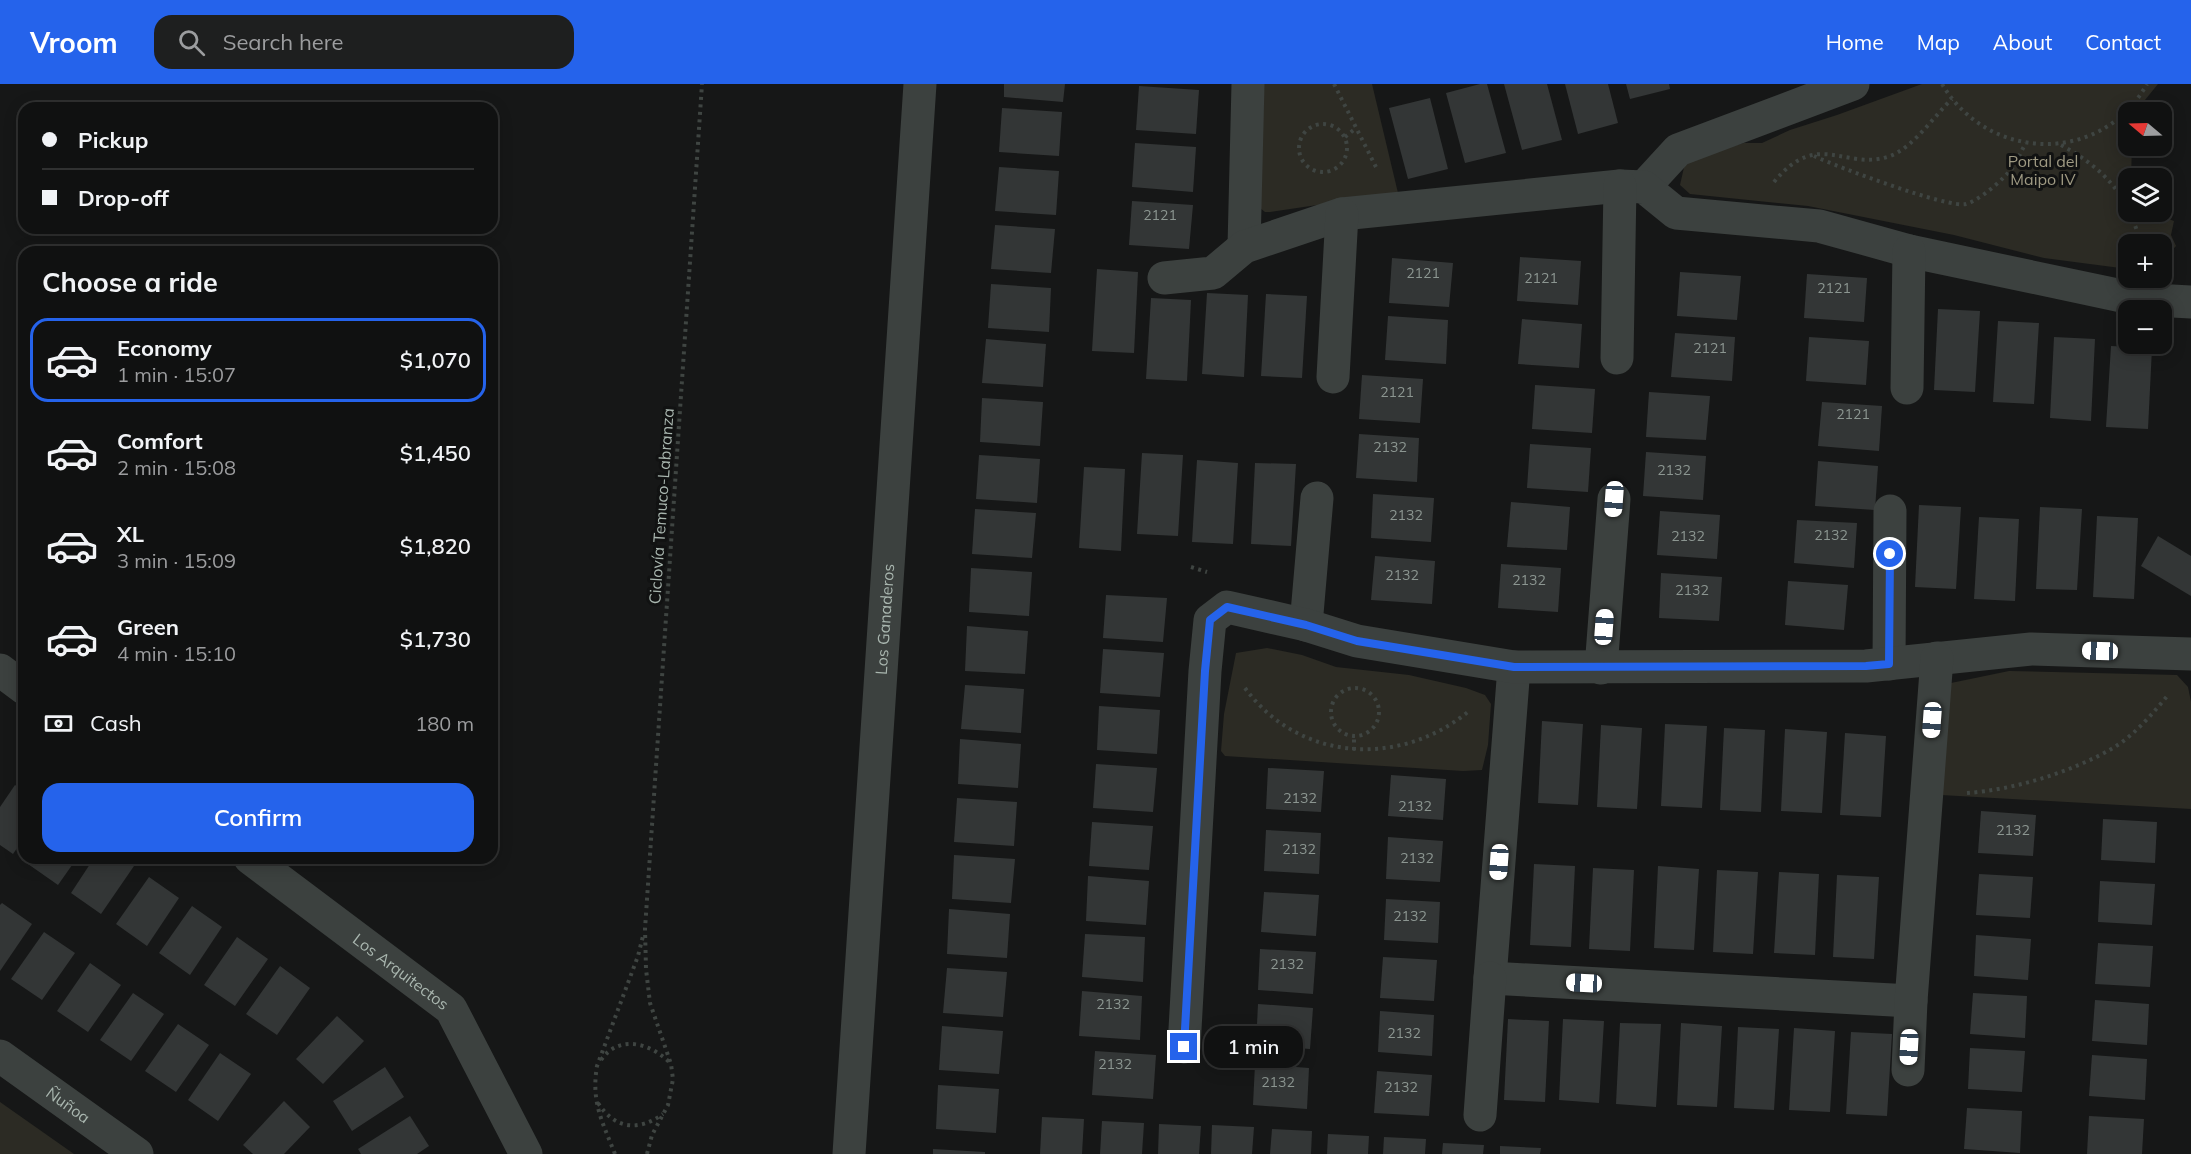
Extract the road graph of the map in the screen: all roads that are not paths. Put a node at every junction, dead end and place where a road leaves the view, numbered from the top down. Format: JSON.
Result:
{"nodes":[{"id":1,"x":920,"y":84,"type":"edge"},
{"id":2,"x":1248,"y":84,"type":"edge"},
{"id":3,"x":1853,"y":84,"type":"edge"},
{"id":4,"x":1632,"y":187,"type":"junction"},
{"id":5,"x":1342,"y":214,"type":"junction"},
{"id":6,"x":1244,"y":247,"type":"junction"},
{"id":7,"x":1910,"y":251,"type":"junction"},
{"id":8,"x":1164,"y":278,"type":"dead end"},
{"id":9,"x":2191,"y":302,"type":"edge"},
{"id":10,"x":1617,"y":358,"type":"dead end"},
{"id":11,"x":1333,"y":377,"type":"dead end"},
{"id":12,"x":1907,"y":388,"type":"dead end"},
{"id":13,"x":1317,"y":498,"type":"dead end"},
{"id":14,"x":1614,"y":499,"type":"dead end"},
{"id":15,"x":1890,"y":511,"type":"dead end"},
{"id":16,"x":1306,"y":625,"type":"junction"},
{"id":17,"x":2191,"y":654,"type":"edge"},
{"id":18,"x":1937,"y":658,"type":"junction"},
{"id":19,"x":1889,"y":664,"type":"junction"},
{"id":20,"x":1601,"y":668,"type":"junction"},
{"id":21,"x":0,"y":670,"type":"edge"},
{"id":22,"x":1513,"y":683,"type":"junction"},
{"id":23,"x":18,"y":684,"type":"edge"},
{"id":24,"x":258,"y":864,"type":"edge"},
{"id":25,"x":1490,"y":978,"type":"junction"},
{"id":26,"x":1911,"y":1001,"type":"junction"},
{"id":27,"x":1184,"y":1047,"type":"dead end"},
{"id":28,"x":0,"y":1056,"type":"edge"},
{"id":29,"x":1908,"y":1070,"type":"dead end"},
{"id":30,"x":1480,"y":1115,"type":"dead end"},
{"id":31,"x":137,"y":1154,"type":"edge"},
{"id":32,"x":526,"y":1154,"type":"edge"},
{"id":33,"x":849,"y":1154,"type":"edge"}],
"edges":[{"from":1,"to":33,"type":"street","name":"Los Ganaderos"},
{"from":2,"to":6,"type":"street"},
{"from":3,"to":4,"type":"street"},
{"from":4,"to":5,"type":"street"},
{"from":4,"to":7,"type":"street"},
{"from":4,"to":10,"type":"street"},
{"from":5,"to":6,"type":"street"},
{"from":5,"to":11,"type":"street"},
{"from":6,"to":8,"type":"street"},
{"from":7,"to":9,"type":"street"},
{"from":7,"to":12,"type":"street"},
{"from":13,"to":16,"type":"street"},
{"from":14,"to":20,"type":"street"},
{"from":15,"to":19,"type":"street"},
{"from":16,"to":22,"type":"street"},
{"from":16,"to":27,"type":"street"},
{"from":17,"to":18,"type":"street"},
{"from":18,"to":19,"type":"street"},
{"from":18,"to":26,"type":"street"},
{"from":19,"to":20,"type":"street"},
{"from":20,"to":22,"type":"street"},
{"from":21,"to":23,"type":"street"},
{"from":22,"to":25,"type":"street"},
{"from":24,"to":32,"type":"street","name":"Los Arquitectos"},
{"from":25,"to":26,"type":"street"},
{"from":25,"to":30,"type":"street"},
{"from":26,"to":29,"type":"street"},
{"from":28,"to":31,"type":"street","name":"Ñuñoa"}]}
